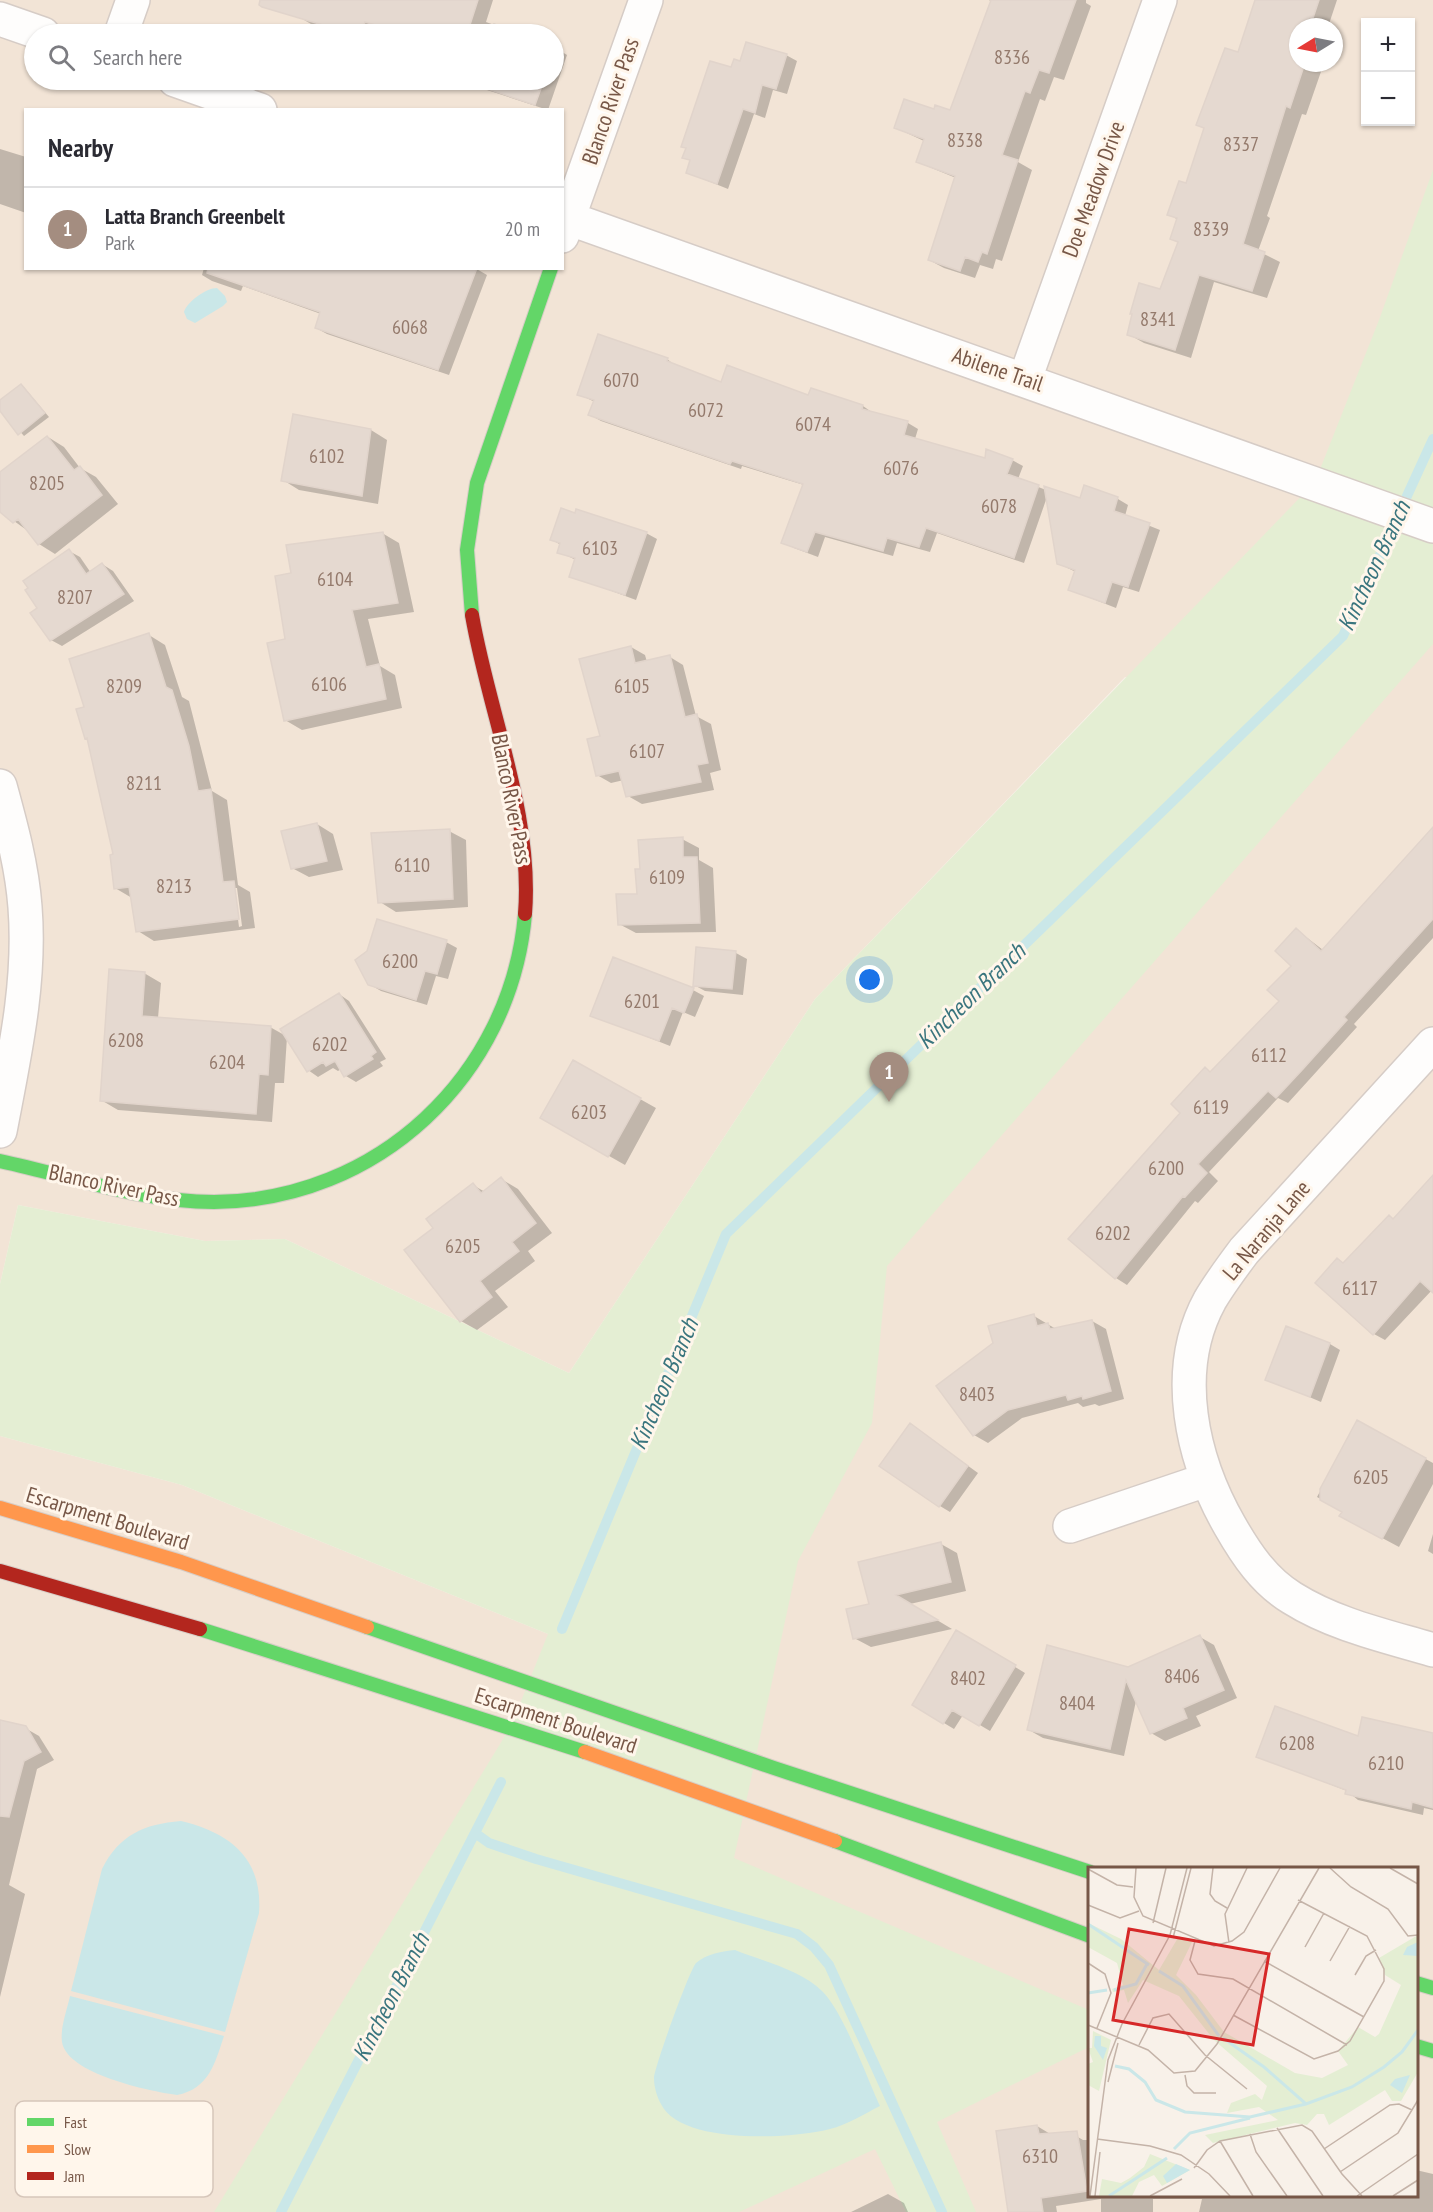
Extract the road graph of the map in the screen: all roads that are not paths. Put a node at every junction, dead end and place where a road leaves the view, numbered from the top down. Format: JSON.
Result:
{"nodes":[{"id":1,"x":133,"y":0,"type":"edge"},
{"id":2,"x":646,"y":0,"type":"edge"},
{"id":3,"x":1160,"y":0,"type":"edge"},
{"id":4,"x":0,"y":20,"type":"edge"},
{"id":5,"x":125,"y":24,"type":"edge"},
{"id":6,"x":24,"y":28,"type":"edge"},
{"id":7,"x":203,"y":90,"type":"edge"},
{"id":8,"x":254,"y":108,"type":"edge"},
{"id":9,"x":565,"y":223,"type":"edge"},
{"id":10,"x":550,"y":270,"type":"edge"},
{"id":11,"x":1025,"y":379,"type":"junction"},
{"id":12,"x":1433,"y":526,"type":"edge"},
{"id":13,"x":0,"y":786,"type":"edge"},
{"id":14,"x":1433,"y":1044,"type":"edge"},
{"id":15,"x":0,"y":1131,"type":"edge"},
{"id":16,"x":0,"y":1161,"type":"edge"},
{"id":17,"x":1206,"y":1480,"type":"junction"},
{"id":18,"x":0,"y":1508,"type":"edge"},
{"id":19,"x":1070,"y":1526,"type":"dead end"},
{"id":20,"x":0,"y":1571,"type":"edge"},
{"id":21,"x":1433,"y":1650,"type":"edge"},
{"id":22,"x":1088,"y":1872,"type":"edge"},
{"id":23,"x":1088,"y":1936,"type":"edge"},
{"id":24,"x":1418,"y":1984,"type":"edge"},
{"id":25,"x":1433,"y":1988,"type":"edge"},
{"id":26,"x":1418,"y":2047,"type":"edge"},
{"id":27,"x":1433,"y":2051,"type":"edge"}],
"edges":[{"from":1,"to":5,"type":"street"},
{"from":2,"to":9,"type":"street","name":"Blanco River Pass"},
{"from":3,"to":11,"type":"street","name":"Doe Meadow Drive"},
{"from":4,"to":6,"type":"street"},
{"from":7,"to":8,"type":"street"},
{"from":9,"to":11,"type":"street","name":"Abilene Trail"},
{"from":10,"to":16,"type":"main road","name":"Blanco River Pass"},
{"from":11,"to":12,"type":"street","name":"Abilene Trail"},
{"from":13,"to":15,"type":"street"},
{"from":14,"to":17,"type":"street","name":"La Naranja Lane"},
{"from":17,"to":19,"type":"street"},
{"from":17,"to":21,"type":"street","name":"La Naranja Lane"},
{"from":18,"to":22,"type":"main road","name":"Escarpment Boulevard"},
{"from":20,"to":23,"type":"main road","name":"Escarpment Boulevard"},
{"from":24,"to":25,"type":"main road"},
{"from":26,"to":27,"type":"main road"}]}
